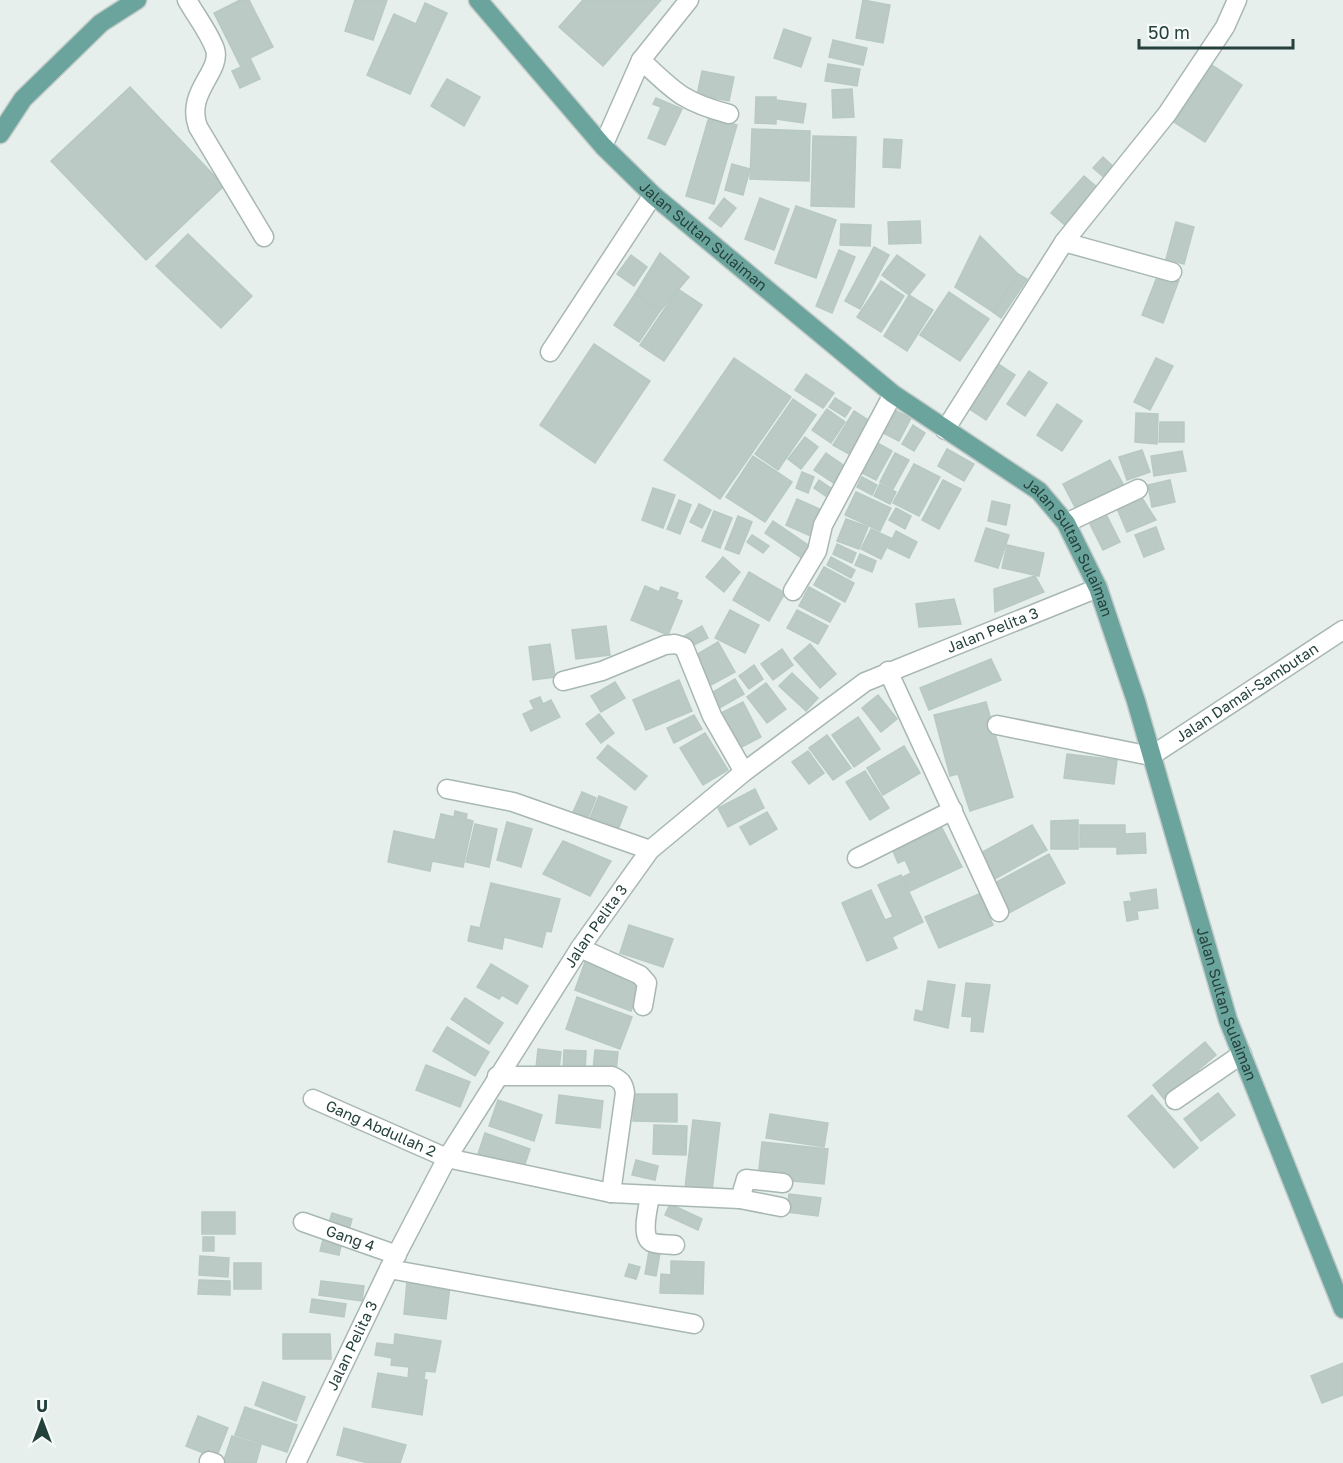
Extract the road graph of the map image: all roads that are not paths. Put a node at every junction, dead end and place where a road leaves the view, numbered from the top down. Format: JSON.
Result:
{"nodes":[{"id":1,"x":137,"y":0,"type":"edge"},
{"id":2,"x":188,"y":0,"type":"edge"},
{"id":3,"x":478,"y":0,"type":"edge"},
{"id":4,"x":689,"y":0,"type":"edge"},
{"id":5,"x":1237,"y":0,"type":"edge"},
{"id":6,"x":641,"y":60,"type":"junction"},
{"id":7,"x":729,"y":114,"type":"dead end"},
{"id":8,"x":0,"y":134,"type":"edge"},
{"id":9,"x":603,"y":146,"type":"junction"},
{"id":10,"x":653,"y":195,"type":"junction"},
{"id":11,"x":264,"y":237,"type":"dead end"},
{"id":12,"x":1064,"y":242,"type":"junction"},
{"id":13,"x":1172,"y":272,"type":"dead end"},
{"id":14,"x":550,"y":352,"type":"dead end"},
{"id":15,"x":893,"y":394,"type":"junction"},
{"id":16,"x":945,"y":430,"type":"junction"},
{"id":17,"x":1138,"y":489,"type":"dead end"},
{"id":18,"x":1066,"y":523,"type":"junction"},
{"id":19,"x":1098,"y":588,"type":"junction"},
{"id":20,"x":793,"y":591,"type":"dead end"},
{"id":21,"x":1343,"y":630,"type":"edge"},
{"id":22,"x":888,"y":671,"type":"junction"},
{"id":23,"x":563,"y":681,"type":"dead end"},
{"id":24,"x":997,"y":725,"type":"dead end"},
{"id":25,"x":1151,"y":756,"type":"junction"},
{"id":26,"x":744,"y":772,"type":"junction"},
{"id":27,"x":447,"y":789,"type":"dead end"},
{"id":28,"x":953,"y":810,"type":"junction"},
{"id":29,"x":650,"y":850,"type":"junction"},
{"id":30,"x":857,"y":858,"type":"dead end"},
{"id":31,"x":999,"y":912,"type":"dead end"},
{"id":32,"x":580,"y":948,"type":"junction"},
{"id":33,"x":643,"y":1006,"type":"dead end"},
{"id":34,"x":1242,"y":1054,"type":"junction"},
{"id":35,"x":497,"y":1076,"type":"junction"},
{"id":36,"x":313,"y":1099,"type":"dead end"},
{"id":37,"x":1175,"y":1100,"type":"dead end"},
{"id":38,"x":447,"y":1158,"type":"junction"},
{"id":39,"x":783,"y":1183,"type":"dead end"},
{"id":40,"x":611,"y":1193,"type":"junction"},
{"id":41,"x":650,"y":1195,"type":"junction"},
{"id":42,"x":740,"y":1199,"type":"junction"},
{"id":43,"x":781,"y":1207,"type":"dead end"},
{"id":44,"x":303,"y":1222,"type":"dead end"},
{"id":45,"x":675,"y":1245,"type":"dead end"},
{"id":46,"x":393,"y":1262,"type":"junction"},
{"id":47,"x":1343,"y":1309,"type":"edge"},
{"id":48,"x":694,"y":1324,"type":"dead end"},
{"id":49,"x":296,"y":1463,"type":"edge"}],
"edges":[{"from":1,"to":8,"type":"main road"},
{"from":2,"to":11,"type":"street"},
{"from":3,"to":9,"type":"main road","name":"Jalan Sultan Sulaiman"},
{"from":4,"to":6,"type":"street"},
{"from":5,"to":12,"type":"street"},
{"from":6,"to":7,"type":"street"},
{"from":6,"to":9,"type":"street"},
{"from":9,"to":10,"type":"main road","name":"Jalan Sultan Sulaiman"},
{"from":10,"to":14,"type":"street"},
{"from":10,"to":15,"type":"main road","name":"Jalan Sultan Sulaiman"},
{"from":12,"to":13,"type":"street"},
{"from":12,"to":16,"type":"street"},
{"from":15,"to":16,"type":"main road","name":"Jalan Sultan Sulaiman"},
{"from":15,"to":20,"type":"street"},
{"from":16,"to":18,"type":"main road","name":"Jalan Sultan Sulaiman"},
{"from":17,"to":18,"type":"street"},
{"from":18,"to":19,"type":"main road","name":"Jalan Sultan Sulaiman"},
{"from":19,"to":22,"type":"street","name":"Jalan Pelita 3"},
{"from":19,"to":25,"type":"main road","name":"Jalan Sultan Sulaiman"},
{"from":21,"to":25,"type":"street","name":"Jalan Damai-Sambutan"},
{"from":22,"to":26,"type":"street","name":"Jalan Pelita 3"},
{"from":22,"to":28,"type":"street"},
{"from":23,"to":26,"type":"street"},
{"from":24,"to":25,"type":"street"},
{"from":25,"to":34,"type":"main road","name":"Jalan Sultan Sulaiman"},
{"from":26,"to":29,"type":"street","name":"Jalan Pelita 3"},
{"from":27,"to":29,"type":"street"},
{"from":28,"to":30,"type":"street"},
{"from":28,"to":31,"type":"street"},
{"from":29,"to":32,"type":"street","name":"Jalan Pelita 3"},
{"from":32,"to":33,"type":"street"},
{"from":32,"to":35,"type":"street","name":"Jalan Pelita 3"},
{"from":34,"to":37,"type":"street"},
{"from":34,"to":47,"type":"main road","name":"Jalan Sultan Sulaiman"},
{"from":35,"to":38,"type":"street","name":"Jalan Pelita 3"},
{"from":35,"to":40,"type":"street"},
{"from":36,"to":38,"type":"street","name":"Gang Abdullah 2"},
{"from":38,"to":40,"type":"street","name":"Gang Abdullah 2"},
{"from":38,"to":46,"type":"street","name":"Jalan Pelita 3"},
{"from":39,"to":42,"type":"street"},
{"from":40,"to":41,"type":"street","name":"Gang Abdullah 2"},
{"from":41,"to":42,"type":"street","name":"Gang Abdullah 2"},
{"from":41,"to":45,"type":"street"},
{"from":42,"to":43,"type":"street","name":"Gang Abdullah 2"},
{"from":44,"to":46,"type":"street","name":"Gang 4"},
{"from":46,"to":48,"type":"street","name":"Gang 4"},
{"from":46,"to":49,"type":"street","name":"Jalan Pelita 3"}]}
